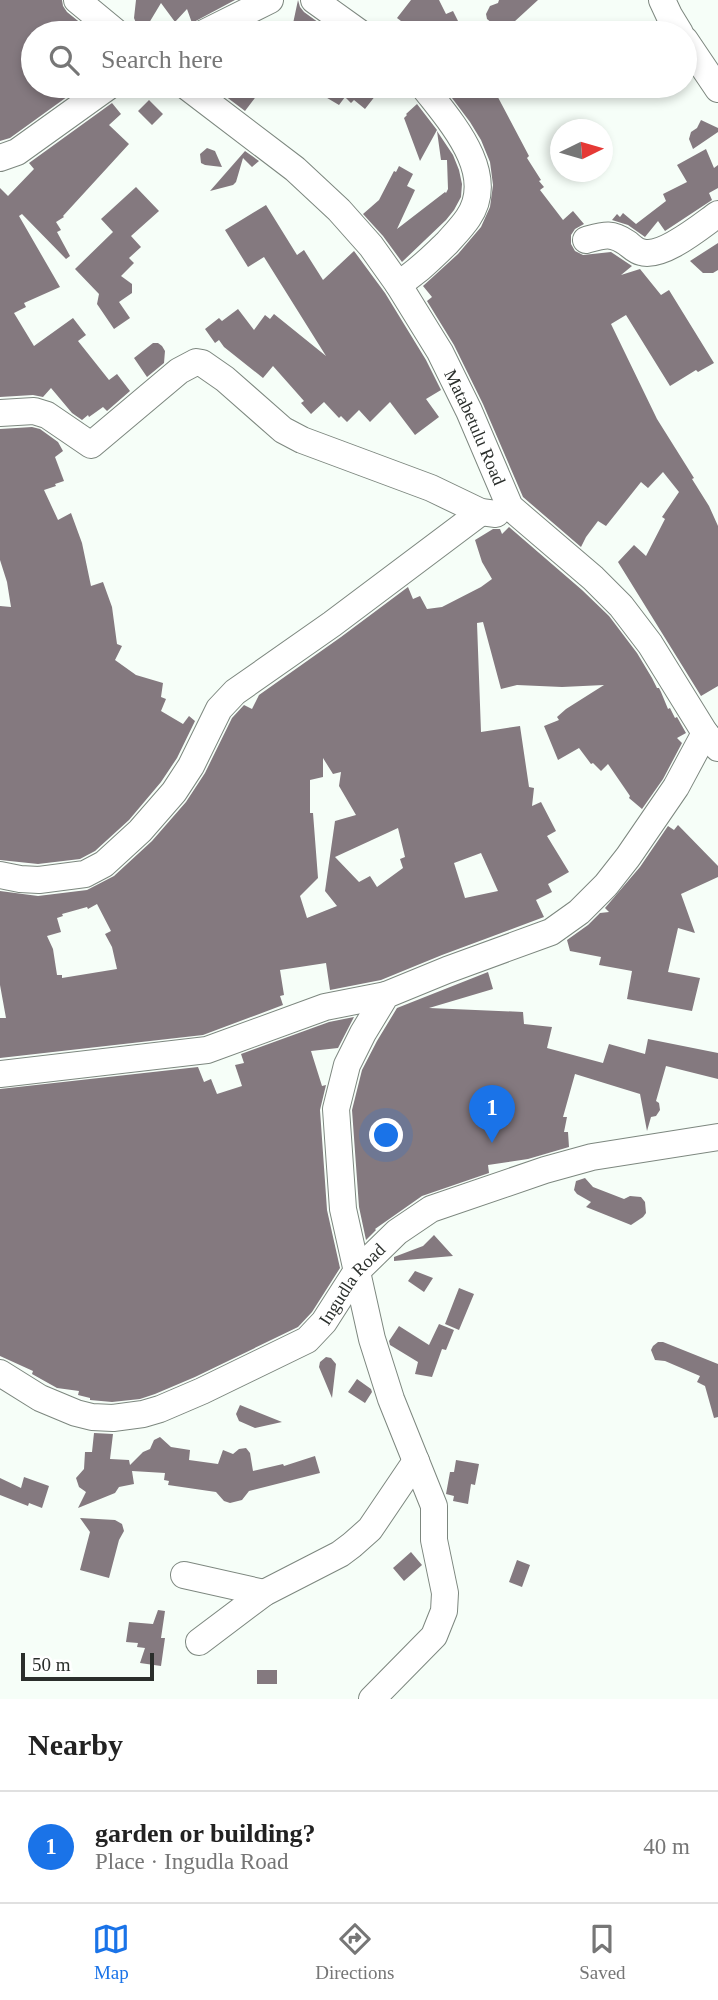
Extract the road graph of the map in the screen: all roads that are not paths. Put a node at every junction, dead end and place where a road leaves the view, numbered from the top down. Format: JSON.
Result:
{"nodes":[{"id":1,"x":77,"y":0,"type":"edge"},
{"id":2,"x":270,"y":0,"type":"edge"},
{"id":3,"x":314,"y":0,"type":"edge"},
{"id":4,"x":662,"y":0,"type":"edge"},
{"id":5,"x":102,"y":21,"type":"edge"},
{"id":6,"x":228,"y":21,"type":"edge"},
{"id":7,"x":343,"y":21,"type":"edge"},
{"id":8,"x":672,"y":21,"type":"edge"},
{"id":9,"x":697,"y":58,"type":"edge"},
{"id":10,"x":718,"y":89,"type":"edge"},
{"id":11,"x":92,"y":98,"type":"edge"},
{"id":12,"x":202,"y":98,"type":"edge"},
{"id":13,"x":432,"y":98,"type":"edge"},
{"id":14,"x":0,"y":158,"type":"edge"},
{"id":15,"x":718,"y":215,"type":"edge"},
{"id":16,"x":586,"y":240,"type":"dead end"},
{"id":17,"x":398,"y":284,"type":"junction"},
{"id":18,"x":0,"y":413,"type":"edge"},
{"id":19,"x":510,"y":506,"type":"junction"},
{"id":20,"x":481,"y":512,"type":"junction"},
{"id":21,"x":711,"y":741,"type":"edge"},
{"id":22,"x":0,"y":875,"type":"edge"},
{"id":23,"x":386,"y":995,"type":"junction"},
{"id":24,"x":0,"y":1074,"type":"edge"},
{"id":25,"x":718,"y":1138,"type":"edge"},
{"id":26,"x":356,"y":1272,"type":"junction"},
{"id":27,"x":0,"y":1373,"type":"edge"},
{"id":28,"x":416,"y":1461,"type":"junction"},
{"id":29,"x":184,"y":1575,"type":"dead end"},
{"id":30,"x":264,"y":1593,"type":"junction"},
{"id":31,"x":199,"y":1642,"type":"dead end"},
{"id":32,"x":372,"y":1699,"type":"edge"}],
"edges":[{"from":1,"to":5,"type":"street"},
{"from":2,"to":6,"type":"street"},
{"from":3,"to":7,"type":"street"},
{"from":4,"to":8,"type":"street"},
{"from":9,"to":10,"type":"street"},
{"from":11,"to":14,"type":"street"},
{"from":12,"to":17,"type":"street","name":"Matabetulu Road"},
{"from":13,"to":17,"type":"street"},
{"from":15,"to":16,"type":"street"},
{"from":17,"to":19,"type":"street","name":"Matabetulu Road"},
{"from":18,"to":20,"type":"street"},
{"from":19,"to":20,"type":"street"},
{"from":19,"to":21,"type":"street","name":"Matabetulu Road"},
{"from":20,"to":22,"type":"street"},
{"from":21,"to":23,"type":"street"},
{"from":23,"to":24,"type":"street"},
{"from":23,"to":26,"type":"street"},
{"from":25,"to":26,"type":"street","name":"Ingudla Road"},
{"from":26,"to":27,"type":"street","name":"Ingudla Road"},
{"from":26,"to":28,"type":"street"},
{"from":28,"to":30,"type":"street"},
{"from":28,"to":32,"type":"street"},
{"from":29,"to":30,"type":"street"},
{"from":30,"to":31,"type":"street"}]}
